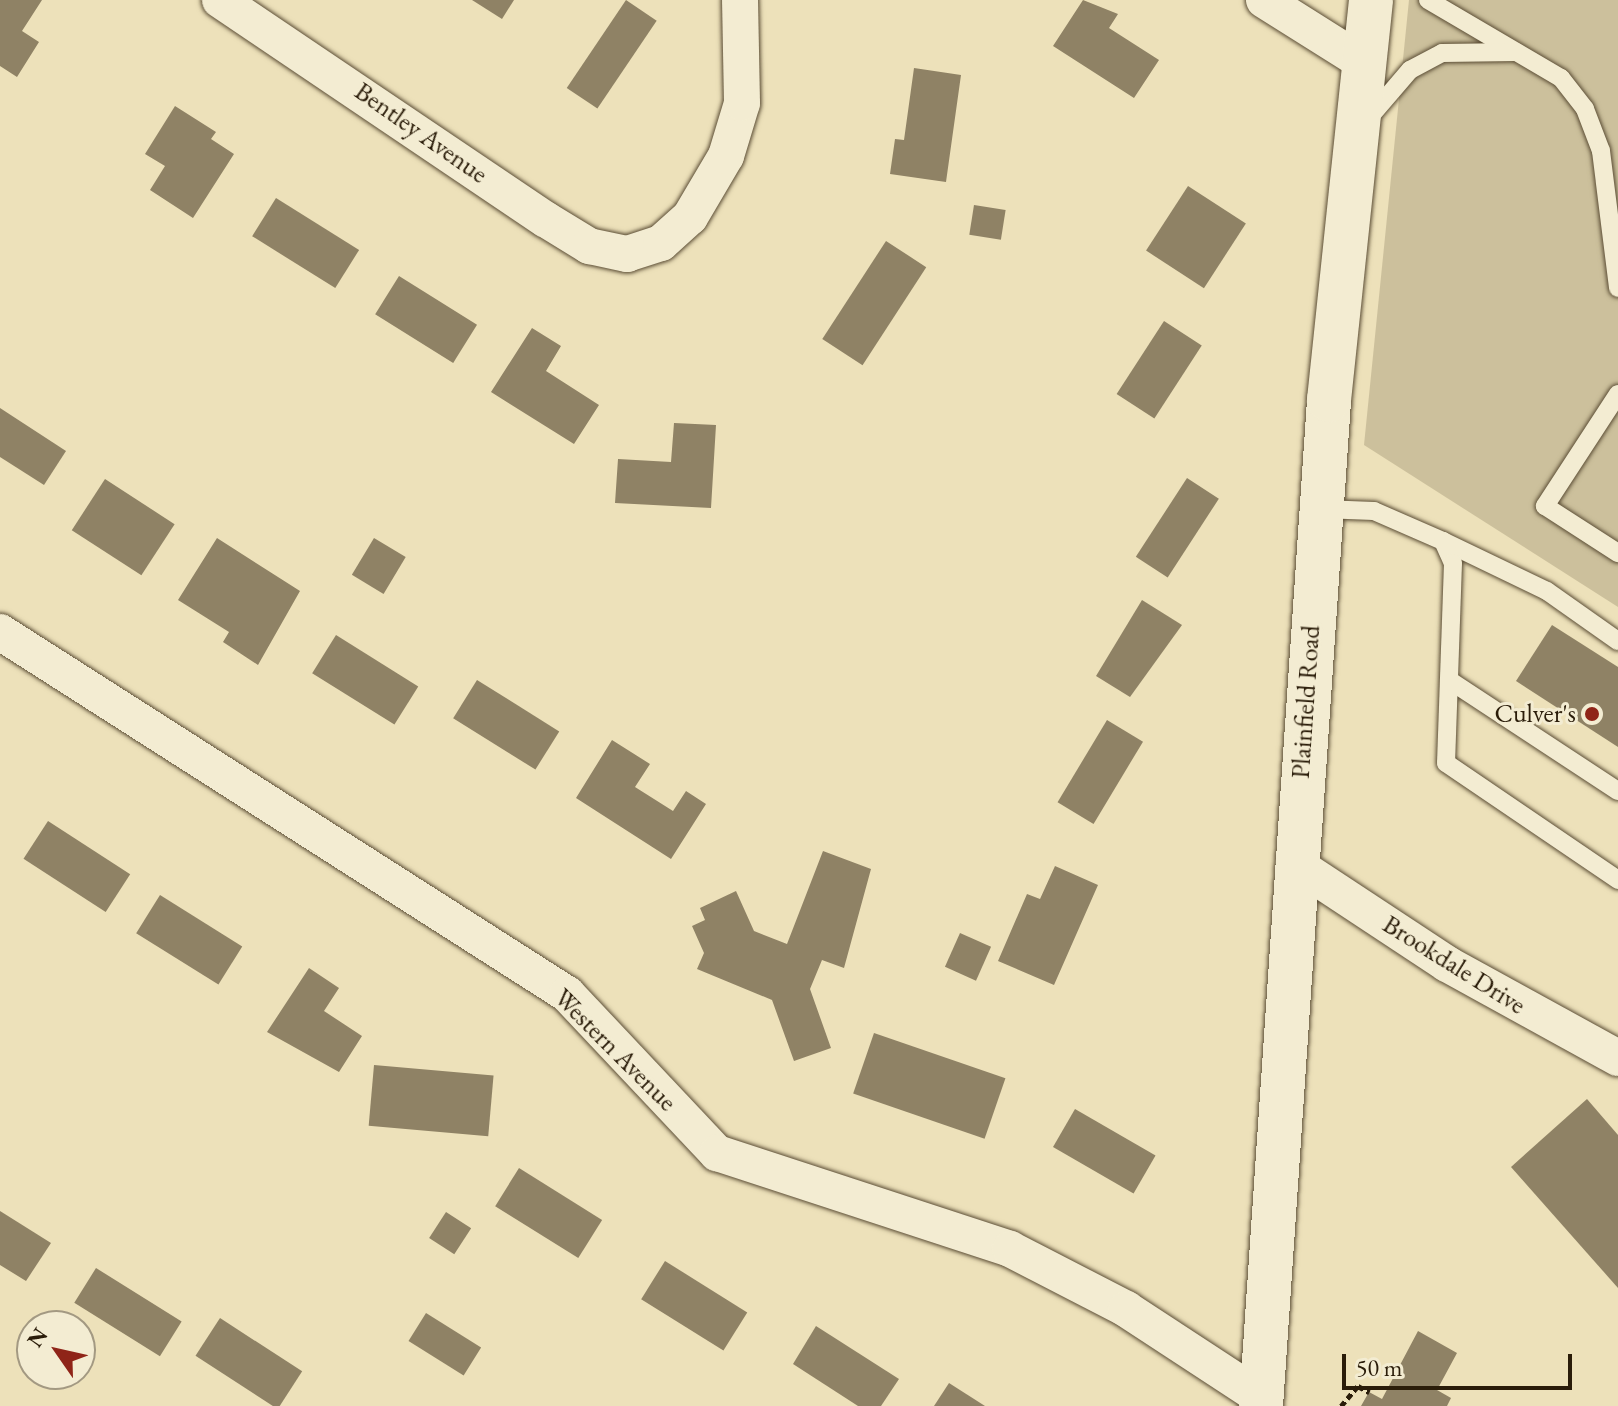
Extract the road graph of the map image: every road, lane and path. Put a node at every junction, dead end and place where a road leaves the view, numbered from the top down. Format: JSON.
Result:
{"nodes":[{"id":1,"x":220,"y":0,"type":"edge"},
{"id":2,"x":740,"y":0,"type":"edge"},
{"id":3,"x":1264,"y":0,"type":"edge"},
{"id":4,"x":1371,"y":0,"type":"edge"},
{"id":5,"x":1428,"y":0,"type":"edge"},
{"id":6,"x":1522,"y":52,"type":"junction"},
{"id":7,"x":1364,"y":63,"type":"junction"},
{"id":8,"x":1356,"y":133,"type":"junction"},
{"id":9,"x":1618,"y":288,"type":"edge"},
{"id":10,"x":1618,"y":394,"type":"edge"},
{"id":11,"x":1321,"y":509,"type":"junction"},
{"id":12,"x":1443,"y":541,"type":"junction"},
{"id":13,"x":1618,"y":553,"type":"edge"},
{"id":14,"x":0,"y":632,"type":"edge"},
{"id":15,"x":1618,"y":641,"type":"edge"},
{"id":16,"x":1449,"y":680,"type":"junction"},
{"id":17,"x":1618,"y":791,"type":"edge"},
{"id":18,"x":1294,"y":863,"type":"junction"},
{"id":19,"x":1618,"y":880,"type":"edge"},
{"id":20,"x":1618,"y":1058,"type":"edge"},
{"id":21,"x":1369,"y":1392,"type":"dead end"},
{"id":22,"x":1261,"y":1402,"type":"edge"},
{"id":23,"x":1341,"y":1406,"type":"edge"}],
"edges":[{"from":1,"to":2,"type":"street","name":"Bentley Avenue"},
{"from":3,"to":7,"type":"street"},
{"from":4,"to":7,"type":"main road","name":"Plainfield Road"},
{"from":5,"to":6,"type":"lane"},
{"from":6,"to":8,"type":"lane"},
{"from":6,"to":9,"type":"lane"},
{"from":7,"to":8,"type":"main road","name":"Plainfield Road"},
{"from":8,"to":11,"type":"main road","name":"Plainfield Road"},
{"from":10,"to":13,"type":"lane"},
{"from":11,"to":12,"type":"lane"},
{"from":11,"to":18,"type":"main road","name":"Plainfield Road"},
{"from":12,"to":15,"type":"lane"},
{"from":12,"to":16,"type":"lane"},
{"from":14,"to":22,"type":"street","name":"Western Avenue"},
{"from":16,"to":17,"type":"lane"},
{"from":16,"to":19,"type":"lane"},
{"from":18,"to":20,"type":"street","name":"Brookdale Drive"},
{"from":18,"to":22,"type":"main road","name":"Plainfield Road"},
{"from":21,"to":23,"type":"path"}]}
